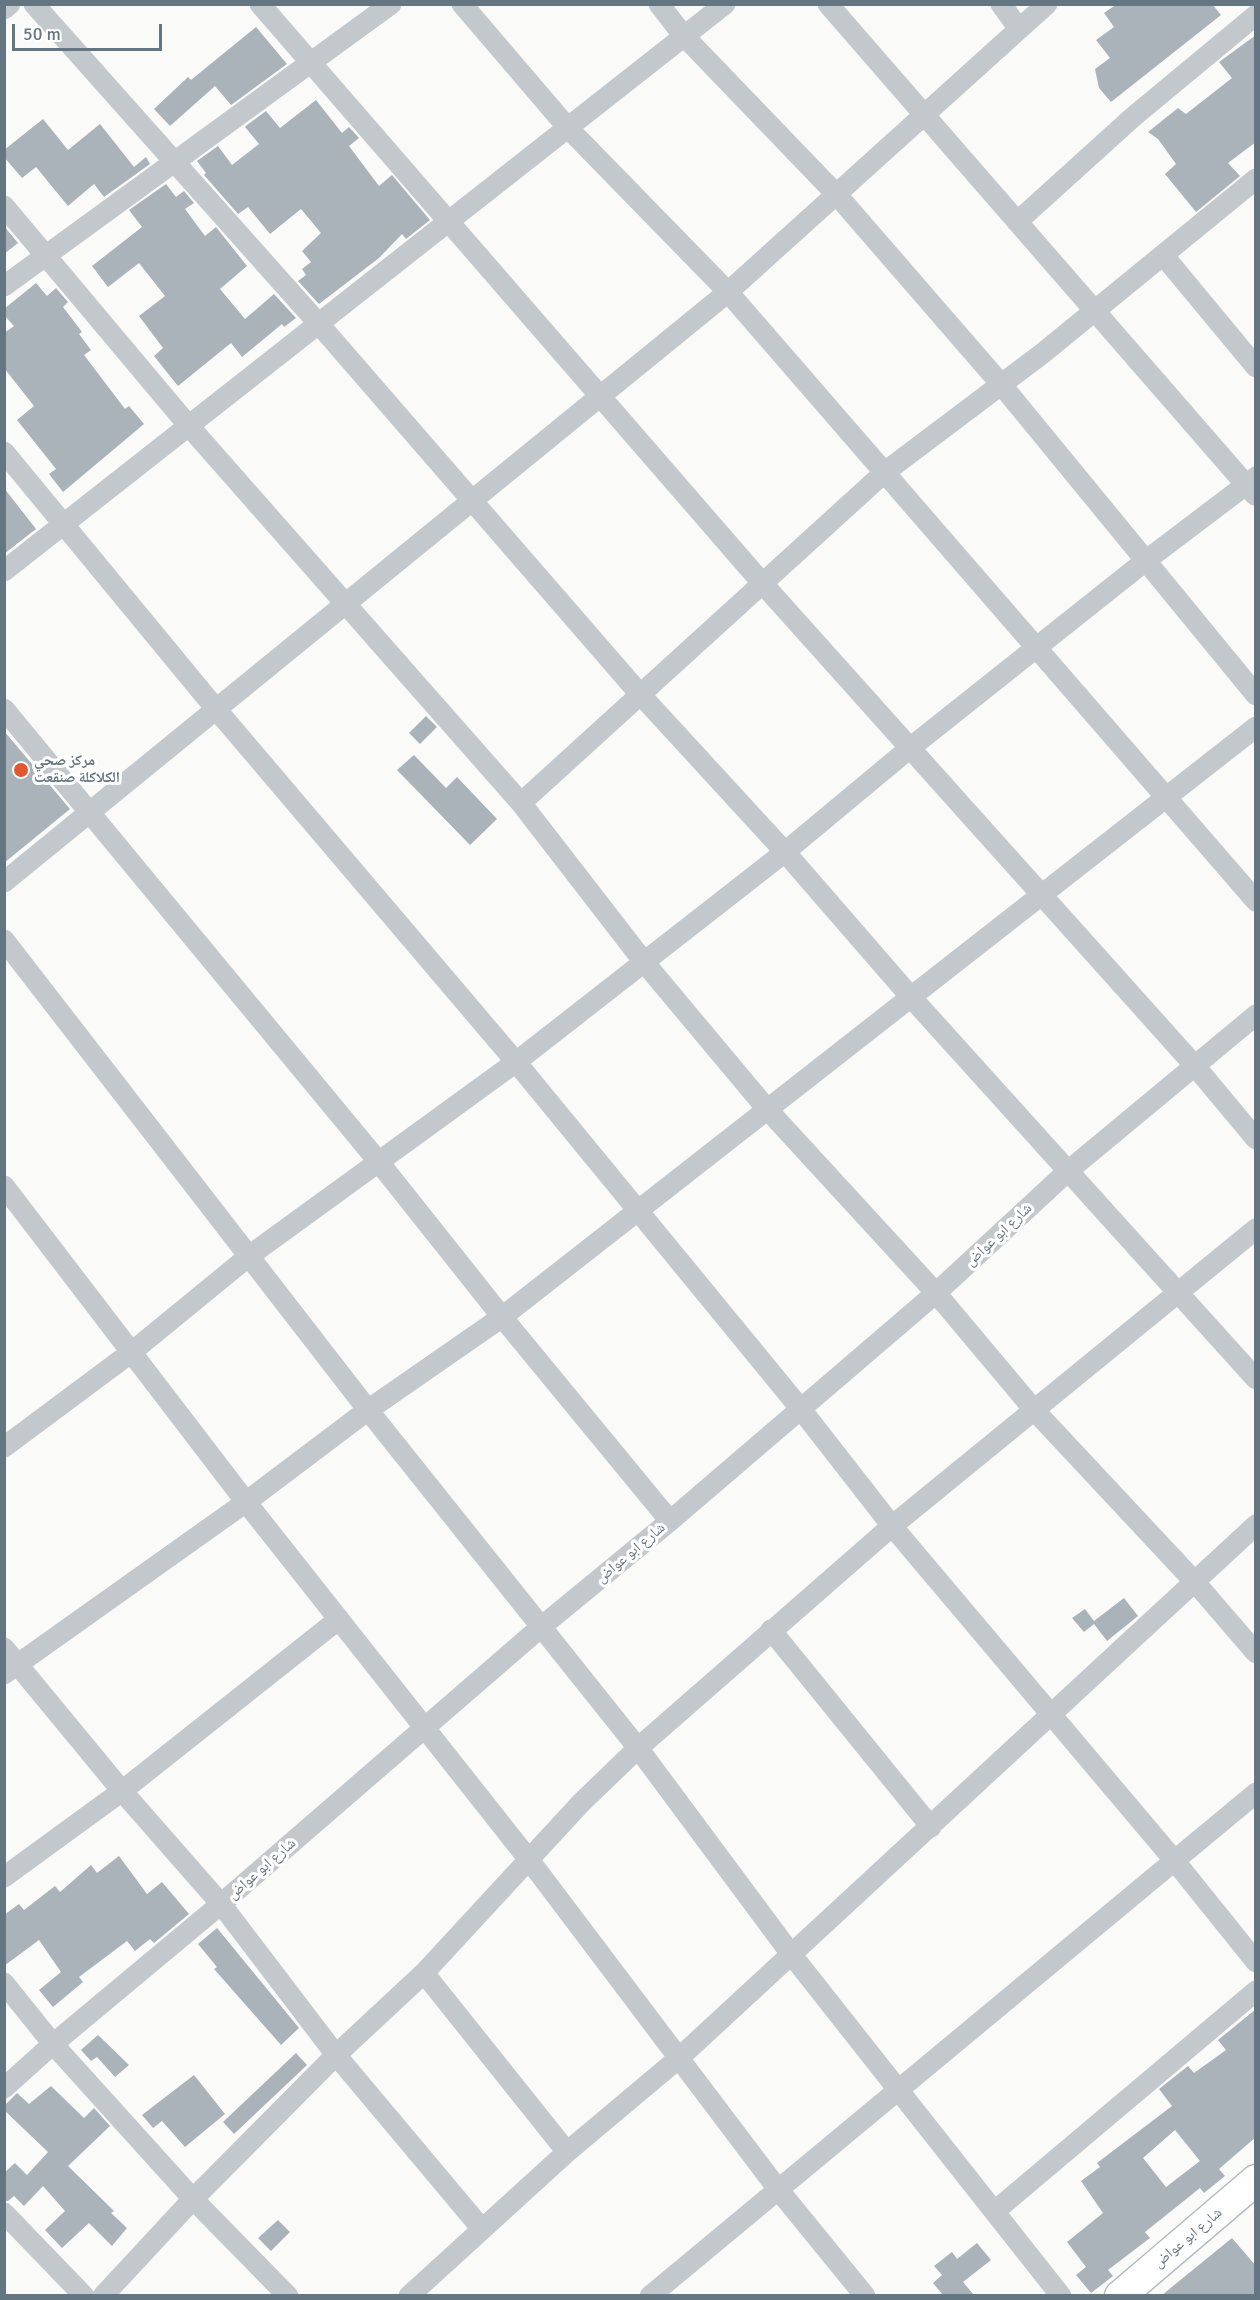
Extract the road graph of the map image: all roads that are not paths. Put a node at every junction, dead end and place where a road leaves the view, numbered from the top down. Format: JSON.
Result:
{"nodes":[{"id":1,"x":10,"y":4,"type":"edge"},
{"id":2,"x":34,"y":4,"type":"edge"},
{"id":3,"x":260,"y":4,"type":"edge"},
{"id":4,"x":391,"y":4,"type":"edge"},
{"id":5,"x":462,"y":4,"type":"edge"},
{"id":6,"x":659,"y":4,"type":"edge"},
{"id":7,"x":725,"y":4,"type":"edge"},
{"id":8,"x":828,"y":4,"type":"edge"},
{"id":9,"x":1001,"y":4,"type":"edge"},
{"id":10,"x":1047,"y":4,"type":"edge"},
{"id":11,"x":4,"y":9,"type":"edge"},
{"id":12,"x":1256,"y":15,"type":"edge"},
{"id":13,"x":1019,"y":29,"type":"junction"},
{"id":14,"x":683,"y":35,"type":"junction"},
{"id":15,"x":312,"y":63,"type":"junction"},
{"id":16,"x":924,"y":114,"type":"junction"},
{"id":17,"x":568,"y":128,"type":"junction"},
{"id":18,"x":176,"y":162,"type":"junction"},
{"id":19,"x":1256,"y":179,"type":"edge"},
{"id":20,"x":837,"y":195,"type":"junction"},
{"id":21,"x":4,"y":206,"type":"edge"},
{"id":22,"x":449,"y":221,"type":"junction"},
{"id":23,"x":1017,"y":222,"type":"junction"},
{"id":24,"x":1163,"y":255,"type":"junction"},
{"id":25,"x":47,"y":257,"type":"junction"},
{"id":26,"x":4,"y":286,"type":"edge"},
{"id":27,"x":728,"y":292,"type":"junction"},
{"id":28,"x":1093,"y":311,"type":"junction"},
{"id":29,"x":318,"y":322,"type":"junction"},
{"id":30,"x":1256,"y":367,"type":"edge"},
{"id":31,"x":1000,"y":383,"type":"junction"},
{"id":32,"x":600,"y":396,"type":"junction"},
{"id":33,"x":188,"y":425,"type":"junction"},
{"id":34,"x":4,"y":452,"type":"edge"},
{"id":35,"x":885,"y":472,"type":"junction"},
{"id":36,"x":1252,"y":486,"type":"edge"},
{"id":37,"x":472,"y":500,"type":"junction"},
{"id":38,"x":63,"y":523,"type":"junction"},
{"id":39,"x":1144,"y":562,"type":"junction"},
{"id":40,"x":4,"y":571,"type":"edge"},
{"id":41,"x":763,"y":584,"type":"junction"},
{"id":42,"x":344,"y":604,"type":"junction"},
{"id":43,"x":1037,"y":647,"type":"junction"},
{"id":44,"x":639,"y":693,"type":"junction"},
{"id":45,"x":1256,"y":695,"type":"edge"},
{"id":46,"x":4,"y":709,"type":"edge"},
{"id":47,"x":216,"y":709,"type":"junction"},
{"id":48,"x":1256,"y":727,"type":"edge"},
{"id":49,"x":910,"y":748,"type":"junction"},
{"id":50,"x":1165,"y":798,"type":"junction"},
{"id":51,"x":521,"y":803,"type":"junction"},
{"id":52,"x":91,"y":814,"type":"junction"},
{"id":53,"x":785,"y":852,"type":"junction"},
{"id":54,"x":4,"y":882,"type":"edge"},
{"id":55,"x":1041,"y":895,"type":"junction"},
{"id":56,"x":1256,"y":901,"type":"edge"},
{"id":57,"x":4,"y":940,"type":"edge"},
{"id":58,"x":644,"y":962,"type":"junction"},
{"id":59,"x":910,"y":996,"type":"junction"},
{"id":60,"x":1256,"y":1015,"type":"edge"},
{"id":61,"x":516,"y":1062,"type":"junction"},
{"id":62,"x":1195,"y":1066,"type":"junction"},
{"id":63,"x":767,"y":1109,"type":"junction"},
{"id":64,"x":1256,"y":1138,"type":"edge"},
{"id":65,"x":378,"y":1161,"type":"junction"},
{"id":66,"x":1068,"y":1171,"type":"junction"},
{"id":67,"x":4,"y":1186,"type":"edge"},
{"id":68,"x":639,"y":1211,"type":"junction"},
{"id":69,"x":1256,"y":1229,"type":"edge"},
{"id":70,"x":249,"y":1256,"type":"junction"},
{"id":71,"x":1177,"y":1292,"type":"junction"},
{"id":72,"x":936,"y":1293,"type":"junction"},
{"id":73,"x":502,"y":1317,"type":"junction"},
{"id":74,"x":133,"y":1351,"type":"junction"},
{"id":75,"x":1256,"y":1379,"type":"edge"},
{"id":76,"x":800,"y":1407,"type":"junction"},
{"id":77,"x":368,"y":1410,"type":"junction"},
{"id":78,"x":1035,"y":1411,"type":"junction"},
{"id":79,"x":6,"y":1443,"type":"edge"},
{"id":80,"x":246,"y":1502,"type":"junction"},
{"id":81,"x":670,"y":1521,"type":"junction"},
{"id":82,"x":1256,"y":1525,"type":"edge"},
{"id":83,"x":892,"y":1526,"type":"junction"},
{"id":84,"x":1194,"y":1581,"type":"junction"},
{"id":85,"x":339,"y":1619,"type":"junction"},
{"id":86,"x":541,"y":1627,"type":"junction"},
{"id":87,"x":771,"y":1630,"type":"junction"},
{"id":88,"x":1256,"y":1653,"type":"edge"},
{"id":89,"x":9,"y":1662,"type":"edge"},
{"id":90,"x":1051,"y":1714,"type":"junction"},
{"id":91,"x":426,"y":1728,"type":"junction"},
{"id":92,"x":638,"y":1748,"type":"junction"},
{"id":93,"x":122,"y":1791,"type":"junction"},
{"id":94,"x":1256,"y":1793,"type":"edge"},
{"id":95,"x":931,"y":1827,"type":"junction"},
{"id":96,"x":1174,"y":1860,"type":"junction"},
{"id":97,"x":530,"y":1861,"type":"junction"},
{"id":98,"x":4,"y":1877,"type":"edge"},
{"id":99,"x":220,"y":1904,"type":"junction"},
{"id":100,"x":791,"y":1954,"type":"junction"},
{"id":101,"x":1256,"y":1962,"type":"edge"},
{"id":102,"x":423,"y":1973,"type":"junction"},
{"id":103,"x":4,"y":1983,"type":"edge"},
{"id":104,"x":1256,"y":1991,"type":"edge"},
{"id":105,"x":53,"y":2044,"type":"junction"},
{"id":106,"x":336,"y":2055,"type":"junction"},
{"id":107,"x":679,"y":2058,"type":"junction"},
{"id":108,"x":4,"y":2088,"type":"edge"},
{"id":109,"x":899,"y":2089,"type":"junction"},
{"id":110,"x":567,"y":2152,"type":"junction"},
{"id":111,"x":1256,"y":2180,"type":"edge"},
{"id":112,"x":777,"y":2188,"type":"junction"},
{"id":113,"x":193,"y":2199,"type":"junction"},
{"id":114,"x":995,"y":2211,"type":"junction"},
{"id":115,"x":4,"y":2213,"type":"edge"},
{"id":116,"x":482,"y":2229,"type":"junction"},
{"id":117,"x":84,"y":2295,"type":"edge"},
{"id":118,"x":103,"y":2295,"type":"edge"},
{"id":119,"x":288,"y":2295,"type":"edge"},
{"id":120,"x":409,"y":2295,"type":"edge"},
{"id":121,"x":650,"y":2295,"type":"edge"},
{"id":122,"x":865,"y":2295,"type":"edge"},
{"id":123,"x":1061,"y":2295,"type":"edge"},
{"id":124,"x":1120,"y":2295,"type":"edge"}],
"edges":[{"from":1,"to":11,"type":"street"},
{"from":2,"to":18,"type":"street"},
{"from":3,"to":15,"type":"street"},
{"from":4,"to":15,"type":"street"},
{"from":5,"to":17,"type":"street"},
{"from":6,"to":14,"type":"street"},
{"from":7,"to":14,"type":"street"},
{"from":8,"to":16,"type":"street"},
{"from":9,"to":13,"type":"street"},
{"from":10,"to":13,"type":"street"},
{"from":12,"to":23,"type":"street"},
{"from":13,"to":16,"type":"street"},
{"from":14,"to":17,"type":"street"},
{"from":14,"to":20,"type":"street"},
{"from":15,"to":18,"type":"street"},
{"from":15,"to":22,"type":"street"},
{"from":16,"to":20,"type":"street"},
{"from":16,"to":23,"type":"street"},
{"from":17,"to":22,"type":"street"},
{"from":17,"to":27,"type":"street"},
{"from":18,"to":25,"type":"street"},
{"from":18,"to":29,"type":"street"},
{"from":19,"to":24,"type":"street"},
{"from":20,"to":27,"type":"street"},
{"from":20,"to":31,"type":"street"},
{"from":21,"to":25,"type":"street"},
{"from":22,"to":29,"type":"street"},
{"from":22,"to":32,"type":"street"},
{"from":23,"to":28,"type":"street"},
{"from":24,"to":28,"type":"street"},
{"from":24,"to":30,"type":"street"},
{"from":25,"to":26,"type":"street"},
{"from":25,"to":33,"type":"street"},
{"from":27,"to":32,"type":"street"},
{"from":27,"to":35,"type":"street"},
{"from":28,"to":31,"type":"street"},
{"from":28,"to":36,"type":"street"},
{"from":29,"to":33,"type":"street"},
{"from":29,"to":37,"type":"street"},
{"from":31,"to":35,"type":"street"},
{"from":31,"to":39,"type":"street"},
{"from":32,"to":37,"type":"street"},
{"from":32,"to":41,"type":"street"},
{"from":33,"to":38,"type":"street"},
{"from":33,"to":42,"type":"street"},
{"from":34,"to":38,"type":"street"},
{"from":35,"to":41,"type":"street"},
{"from":35,"to":43,"type":"street"},
{"from":36,"to":39,"type":"street"},
{"from":37,"to":42,"type":"street"},
{"from":37,"to":44,"type":"street"},
{"from":38,"to":40,"type":"street"},
{"from":38,"to":47,"type":"street"},
{"from":39,"to":43,"type":"street"},
{"from":39,"to":45,"type":"street"},
{"from":41,"to":44,"type":"street"},
{"from":41,"to":49,"type":"street"},
{"from":42,"to":47,"type":"street"},
{"from":42,"to":51,"type":"street"},
{"from":43,"to":49,"type":"street"},
{"from":43,"to":50,"type":"street"},
{"from":44,"to":51,"type":"street"},
{"from":44,"to":53,"type":"street"},
{"from":46,"to":52,"type":"street"},
{"from":47,"to":52,"type":"street"},
{"from":47,"to":61,"type":"street"},
{"from":48,"to":50,"type":"street"},
{"from":49,"to":53,"type":"street"},
{"from":49,"to":55,"type":"street"},
{"from":50,"to":55,"type":"street"},
{"from":50,"to":56,"type":"street"},
{"from":51,"to":58,"type":"street"},
{"from":52,"to":54,"type":"street"},
{"from":52,"to":65,"type":"street"},
{"from":53,"to":58,"type":"street"},
{"from":53,"to":59,"type":"street"},
{"from":55,"to":59,"type":"street"},
{"from":55,"to":62,"type":"street"},
{"from":57,"to":70,"type":"street"},
{"from":58,"to":61,"type":"street"},
{"from":58,"to":63,"type":"street"},
{"from":59,"to":63,"type":"street"},
{"from":59,"to":66,"type":"street"},
{"from":60,"to":62,"type":"street","name":"شارع ابو عواض"},
{"from":61,"to":65,"type":"street"},
{"from":61,"to":68,"type":"street"},
{"from":62,"to":64,"type":"street"},
{"from":62,"to":66,"type":"street","name":"شارع ابو عواض"},
{"from":63,"to":68,"type":"street"},
{"from":63,"to":72,"type":"street"},
{"from":65,"to":70,"type":"street"},
{"from":65,"to":73,"type":"street"},
{"from":66,"to":71,"type":"street"},
{"from":66,"to":72,"type":"street","name":"شارع ابو عواض"},
{"from":67,"to":74,"type":"street"},
{"from":68,"to":73,"type":"street"},
{"from":68,"to":76,"type":"street"},
{"from":69,"to":71,"type":"street"},
{"from":70,"to":74,"type":"street"},
{"from":70,"to":77,"type":"street"},
{"from":71,"to":75,"type":"street"},
{"from":71,"to":78,"type":"street"},
{"from":72,"to":76,"type":"street","name":"شارع ابو عواض"},
{"from":72,"to":78,"type":"street"},
{"from":73,"to":77,"type":"street"},
{"from":73,"to":81,"type":"street"},
{"from":74,"to":79,"type":"street"},
{"from":74,"to":80,"type":"street"},
{"from":76,"to":81,"type":"street","name":"شارع ابو عواض"},
{"from":76,"to":83,"type":"street"},
{"from":77,"to":80,"type":"street"},
{"from":77,"to":86,"type":"street"},
{"from":78,"to":83,"type":"street"},
{"from":78,"to":84,"type":"street"},
{"from":80,"to":85,"type":"street"},
{"from":80,"to":89,"type":"street"},
{"from":81,"to":86,"type":"street","name":"شارع ابو عواض"},
{"from":82,"to":84,"type":"street"},
{"from":83,"to":87,"type":"street"},
{"from":83,"to":90,"type":"street"},
{"from":84,"to":88,"type":"street"},
{"from":84,"to":90,"type":"street"},
{"from":85,"to":91,"type":"street"},
{"from":85,"to":93,"type":"street"},
{"from":86,"to":91,"type":"street","name":"شارع ابو عواض"},
{"from":86,"to":92,"type":"street"},
{"from":87,"to":92,"type":"street"},
{"from":87,"to":95,"type":"street"},
{"from":89,"to":93,"type":"street"},
{"from":90,"to":95,"type":"street"},
{"from":90,"to":96,"type":"street"},
{"from":91,"to":97,"type":"street"},
{"from":91,"to":99,"type":"street","name":"شارع ابو عواض"},
{"from":92,"to":97,"type":"street"},
{"from":92,"to":100,"type":"street"},
{"from":93,"to":98,"type":"street"},
{"from":93,"to":99,"type":"street"},
{"from":94,"to":96,"type":"street"},
{"from":95,"to":100,"type":"street"},
{"from":96,"to":101,"type":"street"},
{"from":96,"to":109,"type":"street"},
{"from":97,"to":102,"type":"street"},
{"from":97,"to":107,"type":"street"},
{"from":99,"to":105,"type":"street","name":"شارع ابو عواض"},
{"from":99,"to":106,"type":"street"},
{"from":100,"to":107,"type":"street"},
{"from":100,"to":109,"type":"street"},
{"from":102,"to":106,"type":"street"},
{"from":102,"to":110,"type":"street"},
{"from":103,"to":105,"type":"street"},
{"from":104,"to":114,"type":"street"},
{"from":105,"to":108,"type":"street","name":"شارع ابو عواض"},
{"from":105,"to":113,"type":"street"},
{"from":106,"to":113,"type":"street"},
{"from":106,"to":116,"type":"street"},
{"from":107,"to":110,"type":"street"},
{"from":107,"to":112,"type":"street"},
{"from":109,"to":112,"type":"street"},
{"from":109,"to":114,"type":"street"},
{"from":110,"to":116,"type":"street"},
{"from":111,"to":124,"type":"street","name":"شارع ابو عواض"},
{"from":112,"to":121,"type":"street"},
{"from":112,"to":122,"type":"street"},
{"from":113,"to":118,"type":"street"},
{"from":113,"to":119,"type":"street"},
{"from":114,"to":123,"type":"street"},
{"from":115,"to":117,"type":"street"},
{"from":116,"to":120,"type":"street"}]}
